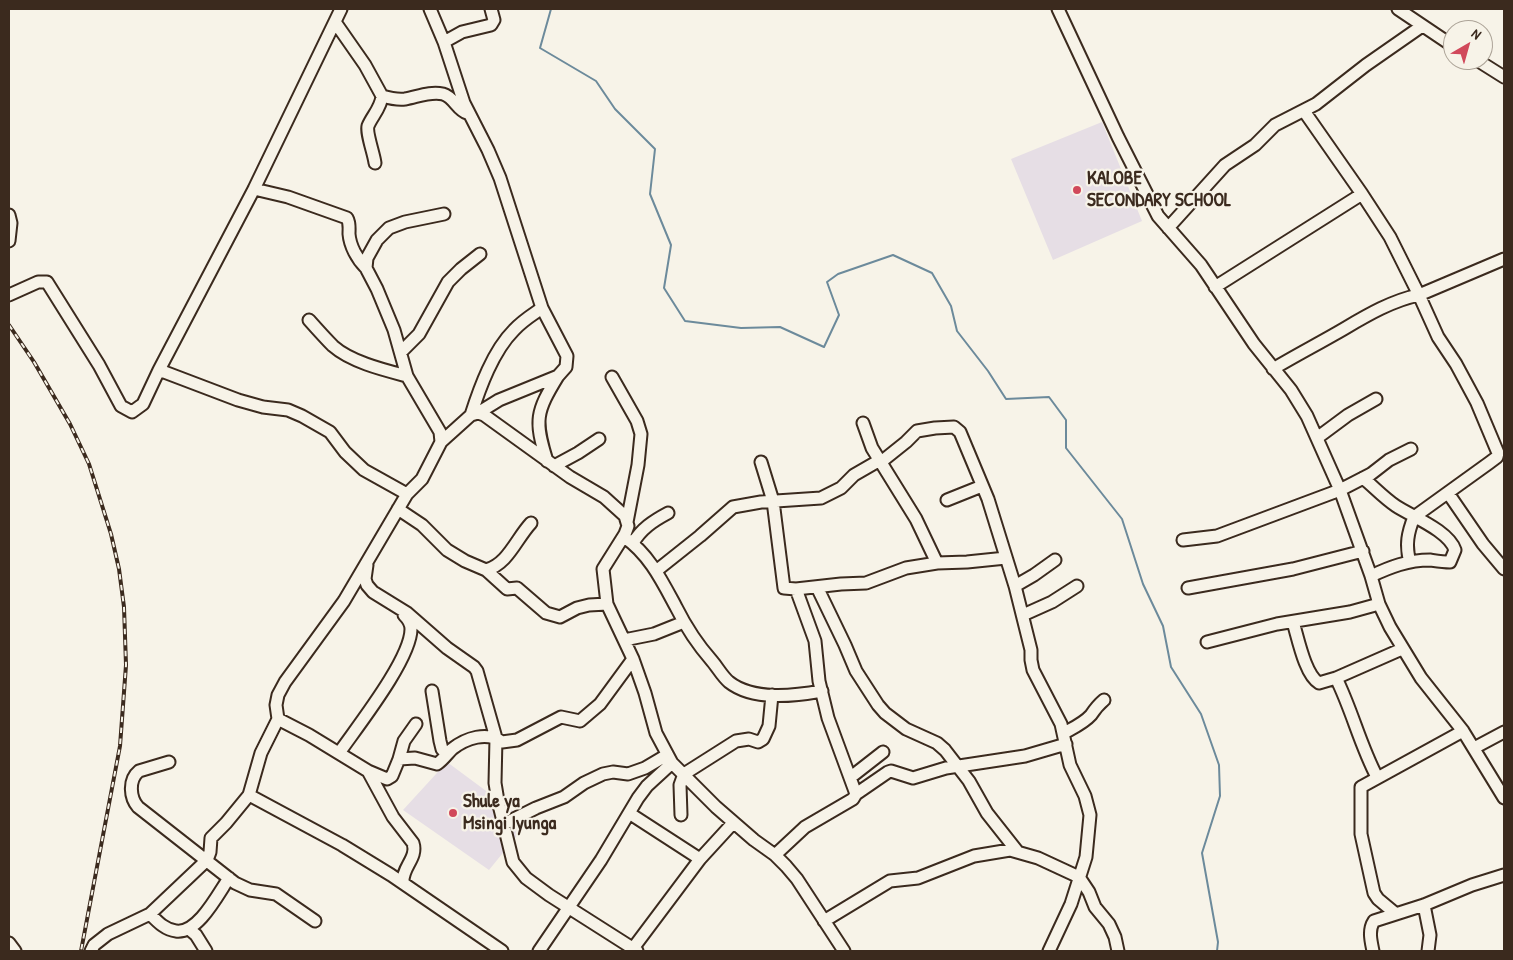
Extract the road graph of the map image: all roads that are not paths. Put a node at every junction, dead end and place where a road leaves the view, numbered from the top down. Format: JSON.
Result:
{"nodes":[{"id":1,"x":341,"y":9,"type":"edge"},
{"id":2,"x":430,"y":9,"type":"edge"},
{"id":3,"x":491,"y":9,"type":"edge"},
{"id":4,"x":1058,"y":9,"type":"edge"},
{"id":5,"x":1398,"y":9,"type":"edge"},
{"id":6,"x":335,"y":22,"type":"junction"},
{"id":7,"x":1422,"y":26,"type":"junction"},
{"id":8,"x":1443,"y":40,"type":"edge"},
{"id":9,"x":444,"y":42,"type":"junction"},
{"id":10,"x":1493,"y":70,"type":"edge"},
{"id":11,"x":1504,"y":77,"type":"edge"},
{"id":12,"x":382,"y":96,"type":"junction"},
{"id":13,"x":1304,"y":111,"type":"junction"},
{"id":14,"x":469,"y":114,"type":"junction"},
{"id":15,"x":375,"y":162,"type":"dead end"},
{"id":16,"x":254,"y":190,"type":"junction"},
{"id":17,"x":1362,"y":194,"type":"junction"},
{"id":18,"x":444,"y":214,"type":"dead end"},
{"id":19,"x":9,"y":215,"type":"edge"},
{"id":20,"x":1168,"y":228,"type":"junction"},
{"id":21,"x":9,"y":241,"type":"edge"},
{"id":22,"x":480,"y":254,"type":"dead end"},
{"id":23,"x":1504,"y":259,"type":"edge"},
{"id":24,"x":366,"y":268,"type":"junction"},
{"id":25,"x":1214,"y":287,"type":"junction"},
{"id":26,"x":9,"y":295,"type":"edge"},
{"id":27,"x":1420,"y":295,"type":"junction"},
{"id":28,"x":542,"y":308,"type":"junction"},
{"id":29,"x":308,"y":320,"type":"dead end"},
{"id":30,"x":401,"y":352,"type":"junction"},
{"id":31,"x":1273,"y":369,"type":"junction"},
{"id":32,"x":159,"y":370,"type":"junction"},
{"id":33,"x":407,"y":376,"type":"junction"},
{"id":34,"x":558,"y":376,"type":"junction"},
{"id":35,"x":612,"y":377,"type":"dead end"},
{"id":36,"x":1376,"y":399,"type":"dead end"},
{"id":37,"x":474,"y":414,"type":"junction"},
{"id":38,"x":863,"y":423,"type":"dead end"},
{"id":39,"x":1317,"y":438,"type":"junction"},
{"id":40,"x":599,"y":439,"type":"dead end"},
{"id":41,"x":442,"y":442,"type":"junction"},
{"id":42,"x":1411,"y":449,"type":"dead end"},
{"id":43,"x":1501,"y":452,"type":"edge"},
{"id":44,"x":881,"y":461,"type":"junction"},
{"id":45,"x":761,"y":462,"type":"dead end"},
{"id":46,"x":550,"y":463,"type":"junction"},
{"id":47,"x":1363,"y":478,"type":"junction"},
{"id":48,"x":982,"y":486,"type":"junction"},
{"id":49,"x":1340,"y":490,"type":"junction"},
{"id":50,"x":1448,"y":493,"type":"junction"},
{"id":51,"x":407,"y":494,"type":"junction"},
{"id":52,"x":947,"y":500,"type":"dead end"},
{"id":53,"x":773,"y":501,"type":"junction"},
{"id":54,"x":398,"y":510,"type":"junction"},
{"id":55,"x":668,"y":513,"type":"dead end"},
{"id":56,"x":1414,"y":517,"type":"junction"},
{"id":57,"x":627,"y":522,"type":"junction"},
{"id":58,"x":532,"y":523,"type":"dead end"},
{"id":59,"x":628,"y":540,"type":"junction"},
{"id":60,"x":1183,"y":540,"type":"dead end"},
{"id":61,"x":1363,"y":551,"type":"junction"},
{"id":62,"x":1006,"y":558,"type":"junction"},
{"id":63,"x":1055,"y":560,"type":"dead end"},
{"id":64,"x":368,"y":561,"type":"junction"},
{"id":65,"x":1410,"y":562,"type":"junction"},
{"id":66,"x":937,"y":563,"type":"junction"},
{"id":67,"x":1504,"y":569,"type":"edge"},
{"id":68,"x":486,"y":570,"type":"junction"},
{"id":69,"x":656,"y":571,"type":"junction"},
{"id":70,"x":1371,"y":576,"type":"junction"},
{"id":71,"x":1015,"y":586,"type":"junction"},
{"id":72,"x":1078,"y":586,"type":"dead end"},
{"id":73,"x":817,"y":587,"type":"junction"},
{"id":74,"x":1188,"y":588,"type":"dead end"},
{"id":75,"x":796,"y":589,"type":"junction"},
{"id":76,"x":607,"y":604,"type":"junction"},
{"id":77,"x":1379,"y":604,"type":"junction"},
{"id":78,"x":400,"y":610,"type":"junction"},
{"id":79,"x":1023,"y":615,"type":"junction"},
{"id":80,"x":684,"y":622,"type":"junction"},
{"id":81,"x":1293,"y":622,"type":"junction"},
{"id":82,"x":624,"y":640,"type":"junction"},
{"id":83,"x":1206,"y":642,"type":"dead end"},
{"id":84,"x":1402,"y":648,"type":"junction"},
{"id":85,"x":633,"y":659,"type":"junction"},
{"id":86,"x":1336,"y":678,"type":"junction"},
{"id":87,"x":432,"y":691,"type":"dead end"},
{"id":88,"x":822,"y":691,"type":"junction"},
{"id":89,"x":772,"y":696,"type":"junction"},
{"id":90,"x":1104,"y":700,"type":"dead end"},
{"id":91,"x":278,"y":719,"type":"junction"},
{"id":92,"x":416,"y":724,"type":"dead end"},
{"id":93,"x":1463,"y":731,"type":"junction"},
{"id":94,"x":1504,"y":732,"type":"edge"},
{"id":95,"x":496,"y":738,"type":"junction"},
{"id":96,"x":1065,"y":738,"type":"junction"},
{"id":97,"x":1474,"y":748,"type":"junction"},
{"id":98,"x":883,"y":752,"type":"dead end"},
{"id":99,"x":339,"y":753,"type":"junction"},
{"id":100,"x":447,"y":754,"type":"junction"},
{"id":101,"x":399,"y":759,"type":"junction"},
{"id":102,"x":670,"y":759,"type":"junction"},
{"id":103,"x":169,"y":762,"type":"dead end"},
{"id":104,"x":957,"y":766,"type":"junction"},
{"id":105,"x":368,"y":771,"type":"junction"},
{"id":106,"x":684,"y":774,"type":"junction"},
{"id":107,"x":851,"y":777,"type":"junction"},
{"id":108,"x":1377,"y":777,"type":"junction"},
{"id":109,"x":1503,"y":792,"type":"edge"},
{"id":110,"x":856,"y":794,"type":"junction"},
{"id":111,"x":249,"y":795,"type":"junction"},
{"id":112,"x":629,"y":813,"type":"junction"},
{"id":113,"x":681,"y":815,"type":"dead end"},
{"id":114,"x":733,"y":823,"type":"junction"},
{"id":115,"x":504,"y":824,"type":"junction"},
{"id":116,"x":1018,"y":851,"type":"junction"},
{"id":117,"x":775,"y":855,"type":"junction"},
{"id":118,"x":700,"y":859,"type":"junction"},
{"id":119,"x":206,"y":860,"type":"junction"},
{"id":120,"x":1504,"y":875,"type":"edge"},
{"id":121,"x":1079,"y":877,"type":"junction"},
{"id":122,"x":229,"y":878,"type":"junction"},
{"id":123,"x":403,"y":882,"type":"junction"},
{"id":124,"x":1424,"y":905,"type":"junction"},
{"id":125,"x":568,"y":907,"type":"junction"},
{"id":126,"x":150,"y":914,"type":"junction"},
{"id":127,"x":1396,"y":914,"type":"junction"},
{"id":128,"x":315,"y":921,"type":"dead end"},
{"id":129,"x":824,"y":921,"type":"junction"},
{"id":130,"x":189,"y":929,"type":"junction"},
{"id":131,"x":9,"y":943,"type":"edge"},
{"id":132,"x":634,"y":950,"type":"edge"},
{"id":133,"x":15,"y":951,"type":"edge"},
{"id":134,"x":91,"y":951,"type":"edge"},
{"id":135,"x":206,"y":951,"type":"edge"},
{"id":136,"x":502,"y":951,"type":"edge"},
{"id":137,"x":540,"y":951,"type":"edge"},
{"id":138,"x":844,"y":951,"type":"edge"},
{"id":139,"x":1049,"y":951,"type":"edge"},
{"id":140,"x":1118,"y":951,"type":"edge"},
{"id":141,"x":1373,"y":951,"type":"edge"},
{"id":142,"x":1428,"y":951,"type":"edge"}],
"edges":[{"from":1,"to":6,"type":"street"},
{"from":2,"to":9,"type":"street"},
{"from":3,"to":9,"type":"street"},
{"from":4,"to":20,"type":"street"},
{"from":5,"to":7,"type":"street"},
{"from":6,"to":12,"type":"street"},
{"from":6,"to":16,"type":"street"},
{"from":7,"to":8,"type":"street"},
{"from":7,"to":13,"type":"street"},
{"from":9,"to":14,"type":"street"},
{"from":10,"to":11,"type":"street"},
{"from":12,"to":14,"type":"street"},
{"from":12,"to":15,"type":"street"},
{"from":13,"to":17,"type":"street"},
{"from":13,"to":20,"type":"street"},
{"from":14,"to":28,"type":"street"},
{"from":16,"to":24,"type":"street"},
{"from":16,"to":32,"type":"street"},
{"from":17,"to":25,"type":"street"},
{"from":17,"to":27,"type":"street"},
{"from":18,"to":24,"type":"street"},
{"from":19,"to":21,"type":"street"},
{"from":20,"to":25,"type":"street"},
{"from":22,"to":30,"type":"street"},
{"from":23,"to":27,"type":"street"},
{"from":24,"to":30,"type":"street"},
{"from":25,"to":31,"type":"street"},
{"from":26,"to":32,"type":"street"},
{"from":27,"to":31,"type":"street"},
{"from":27,"to":43,"type":"street"},
{"from":28,"to":34,"type":"street"},
{"from":28,"to":37,"type":"street"},
{"from":29,"to":33,"type":"street"},
{"from":30,"to":33,"type":"street"},
{"from":31,"to":39,"type":"street"},
{"from":32,"to":51,"type":"street"},
{"from":33,"to":41,"type":"street"},
{"from":34,"to":37,"type":"street"},
{"from":34,"to":46,"type":"street"},
{"from":35,"to":57,"type":"street"},
{"from":36,"to":39,"type":"street"},
{"from":37,"to":41,"type":"street"},
{"from":37,"to":46,"type":"street"},
{"from":38,"to":44,"type":"street"},
{"from":39,"to":49,"type":"street"},
{"from":40,"to":46,"type":"street"},
{"from":41,"to":51,"type":"street"},
{"from":42,"to":47,"type":"street"},
{"from":43,"to":50,"type":"street"},
{"from":44,"to":48,"type":"street"},
{"from":44,"to":53,"type":"street"},
{"from":44,"to":66,"type":"street"},
{"from":45,"to":53,"type":"street"},
{"from":46,"to":57,"type":"street"},
{"from":47,"to":49,"type":"street"},
{"from":47,"to":56,"type":"street"},
{"from":48,"to":52,"type":"street"},
{"from":48,"to":62,"type":"street"},
{"from":49,"to":60,"type":"street"},
{"from":49,"to":61,"type":"street"},
{"from":50,"to":56,"type":"street"},
{"from":50,"to":67,"type":"street"},
{"from":51,"to":54,"type":"street"},
{"from":53,"to":69,"type":"street"},
{"from":53,"to":75,"type":"street"},
{"from":54,"to":64,"type":"street"},
{"from":54,"to":68,"type":"street"},
{"from":55,"to":59,"type":"street"},
{"from":56,"to":65,"type":"street"},
{"from":56,"to":65,"type":"street"},
{"from":57,"to":59,"type":"street"},
{"from":58,"to":68,"type":"street"},
{"from":59,"to":69,"type":"street"},
{"from":59,"to":76,"type":"street"},
{"from":61,"to":70,"type":"street"},
{"from":61,"to":74,"type":"street"},
{"from":62,"to":66,"type":"street"},
{"from":62,"to":71,"type":"street"},
{"from":63,"to":71,"type":"street"},
{"from":64,"to":78,"type":"street"},
{"from":64,"to":91,"type":"street"},
{"from":65,"to":70,"type":"street"},
{"from":66,"to":73,"type":"street"},
{"from":68,"to":76,"type":"street"},
{"from":69,"to":80,"type":"street"},
{"from":70,"to":77,"type":"street"},
{"from":71,"to":79,"type":"street"},
{"from":72,"to":79,"type":"street"},
{"from":73,"to":75,"type":"street"},
{"from":73,"to":104,"type":"street"},
{"from":75,"to":88,"type":"street"},
{"from":76,"to":82,"type":"street"},
{"from":77,"to":81,"type":"street"},
{"from":77,"to":84,"type":"street"},
{"from":78,"to":95,"type":"street"},
{"from":78,"to":99,"type":"street"},
{"from":79,"to":96,"type":"street"},
{"from":80,"to":82,"type":"street"},
{"from":80,"to":89,"type":"street"},
{"from":81,"to":83,"type":"street"},
{"from":81,"to":86,"type":"street"},
{"from":82,"to":85,"type":"street"},
{"from":84,"to":86,"type":"street"},
{"from":84,"to":93,"type":"street"},
{"from":85,"to":95,"type":"street"},
{"from":85,"to":102,"type":"street"},
{"from":86,"to":108,"type":"street"},
{"from":87,"to":100,"type":"street"},
{"from":88,"to":89,"type":"street"},
{"from":88,"to":107,"type":"street"},
{"from":89,"to":106,"type":"street"},
{"from":90,"to":96,"type":"street"},
{"from":91,"to":99,"type":"street"},
{"from":91,"to":111,"type":"street"},
{"from":92,"to":101,"type":"street"},
{"from":93,"to":97,"type":"street"},
{"from":93,"to":108,"type":"street"},
{"from":94,"to":97,"type":"street"},
{"from":95,"to":100,"type":"street"},
{"from":95,"to":115,"type":"street"},
{"from":96,"to":104,"type":"street"},
{"from":96,"to":121,"type":"street"},
{"from":97,"to":109,"type":"street"},
{"from":98,"to":107,"type":"street"},
{"from":99,"to":105,"type":"street"},
{"from":100,"to":101,"type":"street"},
{"from":101,"to":105,"type":"street"},
{"from":102,"to":106,"type":"street"},
{"from":102,"to":112,"type":"street"},
{"from":102,"to":115,"type":"street"},
{"from":103,"to":119,"type":"street"},
{"from":104,"to":110,"type":"street"},
{"from":104,"to":116,"type":"street"},
{"from":105,"to":123,"type":"street"},
{"from":106,"to":113,"type":"street"},
{"from":106,"to":114,"type":"street"},
{"from":107,"to":110,"type":"street"},
{"from":108,"to":127,"type":"street"},
{"from":110,"to":117,"type":"street"},
{"from":111,"to":119,"type":"street"},
{"from":111,"to":123,"type":"street"},
{"from":112,"to":118,"type":"street"},
{"from":112,"to":125,"type":"street"},
{"from":114,"to":117,"type":"street"},
{"from":114,"to":118,"type":"street"},
{"from":115,"to":125,"type":"street"},
{"from":116,"to":121,"type":"street"},
{"from":116,"to":129,"type":"street"},
{"from":117,"to":129,"type":"street"},
{"from":118,"to":132,"type":"street"},
{"from":119,"to":122,"type":"street"},
{"from":119,"to":126,"type":"street"},
{"from":120,"to":124,"type":"street"},
{"from":121,"to":139,"type":"street"},
{"from":121,"to":140,"type":"street"},
{"from":122,"to":128,"type":"street"},
{"from":122,"to":130,"type":"street"},
{"from":123,"to":136,"type":"street"},
{"from":124,"to":127,"type":"street"},
{"from":124,"to":142,"type":"street"},
{"from":125,"to":132,"type":"street"},
{"from":125,"to":137,"type":"street"},
{"from":126,"to":130,"type":"street"},
{"from":126,"to":134,"type":"street"},
{"from":127,"to":141,"type":"street"},
{"from":129,"to":138,"type":"street"},
{"from":130,"to":135,"type":"street"},
{"from":131,"to":133,"type":"street"}]}
